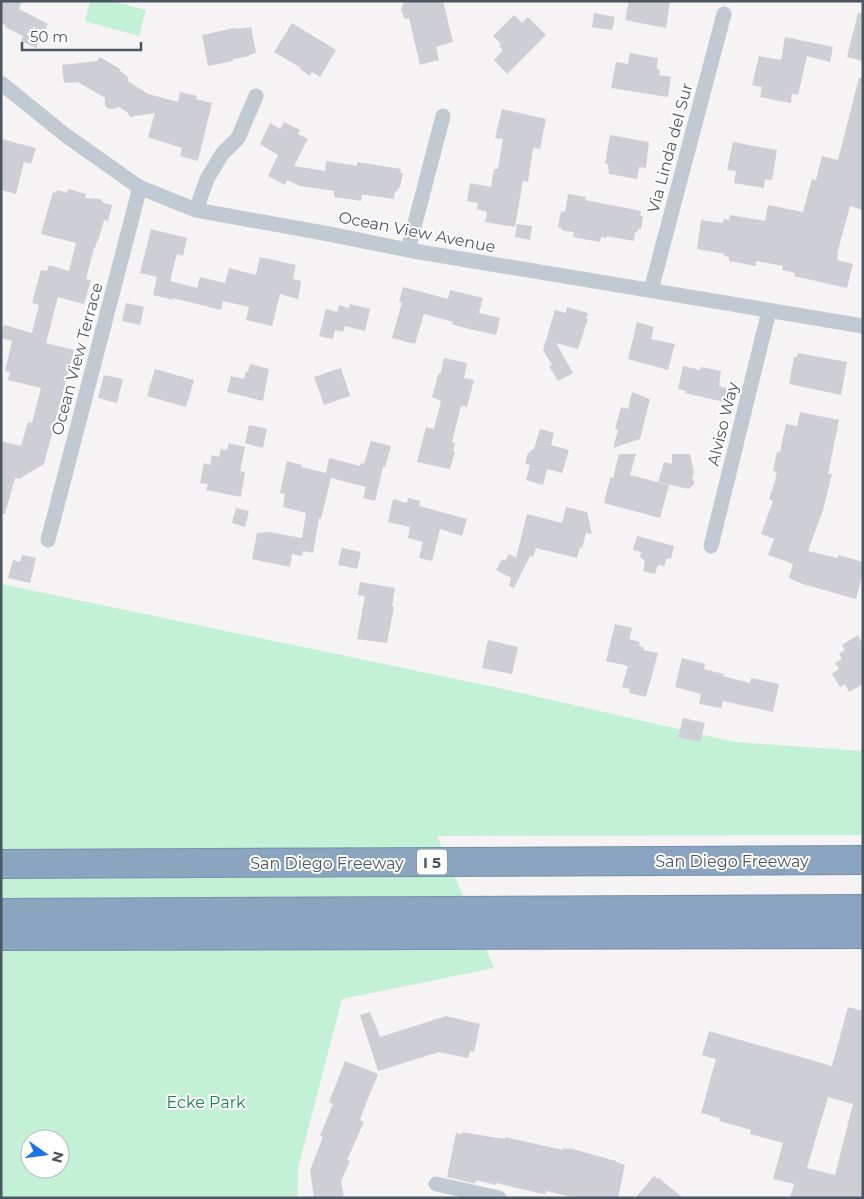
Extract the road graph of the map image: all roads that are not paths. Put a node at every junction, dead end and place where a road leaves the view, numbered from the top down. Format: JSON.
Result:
{"nodes":[{"id":1,"x":724,"y":14,"type":"dead end"},
{"id":2,"x":1,"y":83,"type":"edge"},
{"id":3,"x":256,"y":96,"type":"dead end"},
{"id":4,"x":443,"y":116,"type":"dead end"},
{"id":5,"x":140,"y":187,"type":"junction"},
{"id":6,"x":196,"y":210,"type":"junction"},
{"id":7,"x":408,"y":250,"type":"junction"},
{"id":8,"x":651,"y":290,"type":"junction"},
{"id":9,"x":768,"y":311,"type":"junction"},
{"id":10,"x":863,"y":326,"type":"edge"},
{"id":11,"x":48,"y":540,"type":"dead end"},
{"id":12,"x":711,"y":546,"type":"dead end"},
{"id":13,"x":863,"y":860,"type":"edge"},
{"id":14,"x":1,"y":864,"type":"edge"},
{"id":15,"x":863,"y":878,"type":"edge"},
{"id":16,"x":1,"y":882,"type":"edge"},
{"id":17,"x":863,"y":909,"type":"edge"},
{"id":18,"x":1,"y":913,"type":"edge"},
{"id":19,"x":863,"y":934,"type":"edge"},
{"id":20,"x":1,"y":936,"type":"edge"},
{"id":21,"x":436,"y":1184,"type":"dead end"},
{"id":22,"x":499,"y":1198,"type":"edge"}],
"edges":[{"from":1,"to":8,"type":"street","name":"Via Linda del Sur"},
{"from":2,"to":5,"type":"street","name":"Ocean View Avenue"},
{"from":3,"to":6,"type":"street"},
{"from":4,"to":7,"type":"street"},
{"from":5,"to":6,"type":"street","name":"Ocean View Avenue"},
{"from":5,"to":11,"type":"street","name":"Ocean View Terrace"},
{"from":6,"to":7,"type":"street","name":"Ocean View Avenue"},
{"from":7,"to":8,"type":"street","name":"Ocean View Avenue"},
{"from":8,"to":9,"type":"street","name":"Ocean View Avenue"},
{"from":9,"to":10,"type":"street","name":"Ocean View Avenue"},
{"from":9,"to":12,"type":"street","name":"Alviso Way"},
{"from":13,"to":14,"type":"highway","name":"San Diego Freeway","number":"I 5"},
{"from":15,"to":16,"type":"highway"},
{"from":17,"to":18,"type":"highway"},
{"from":19,"to":20,"type":"highway"},
{"from":21,"to":22,"type":"street"}]}
